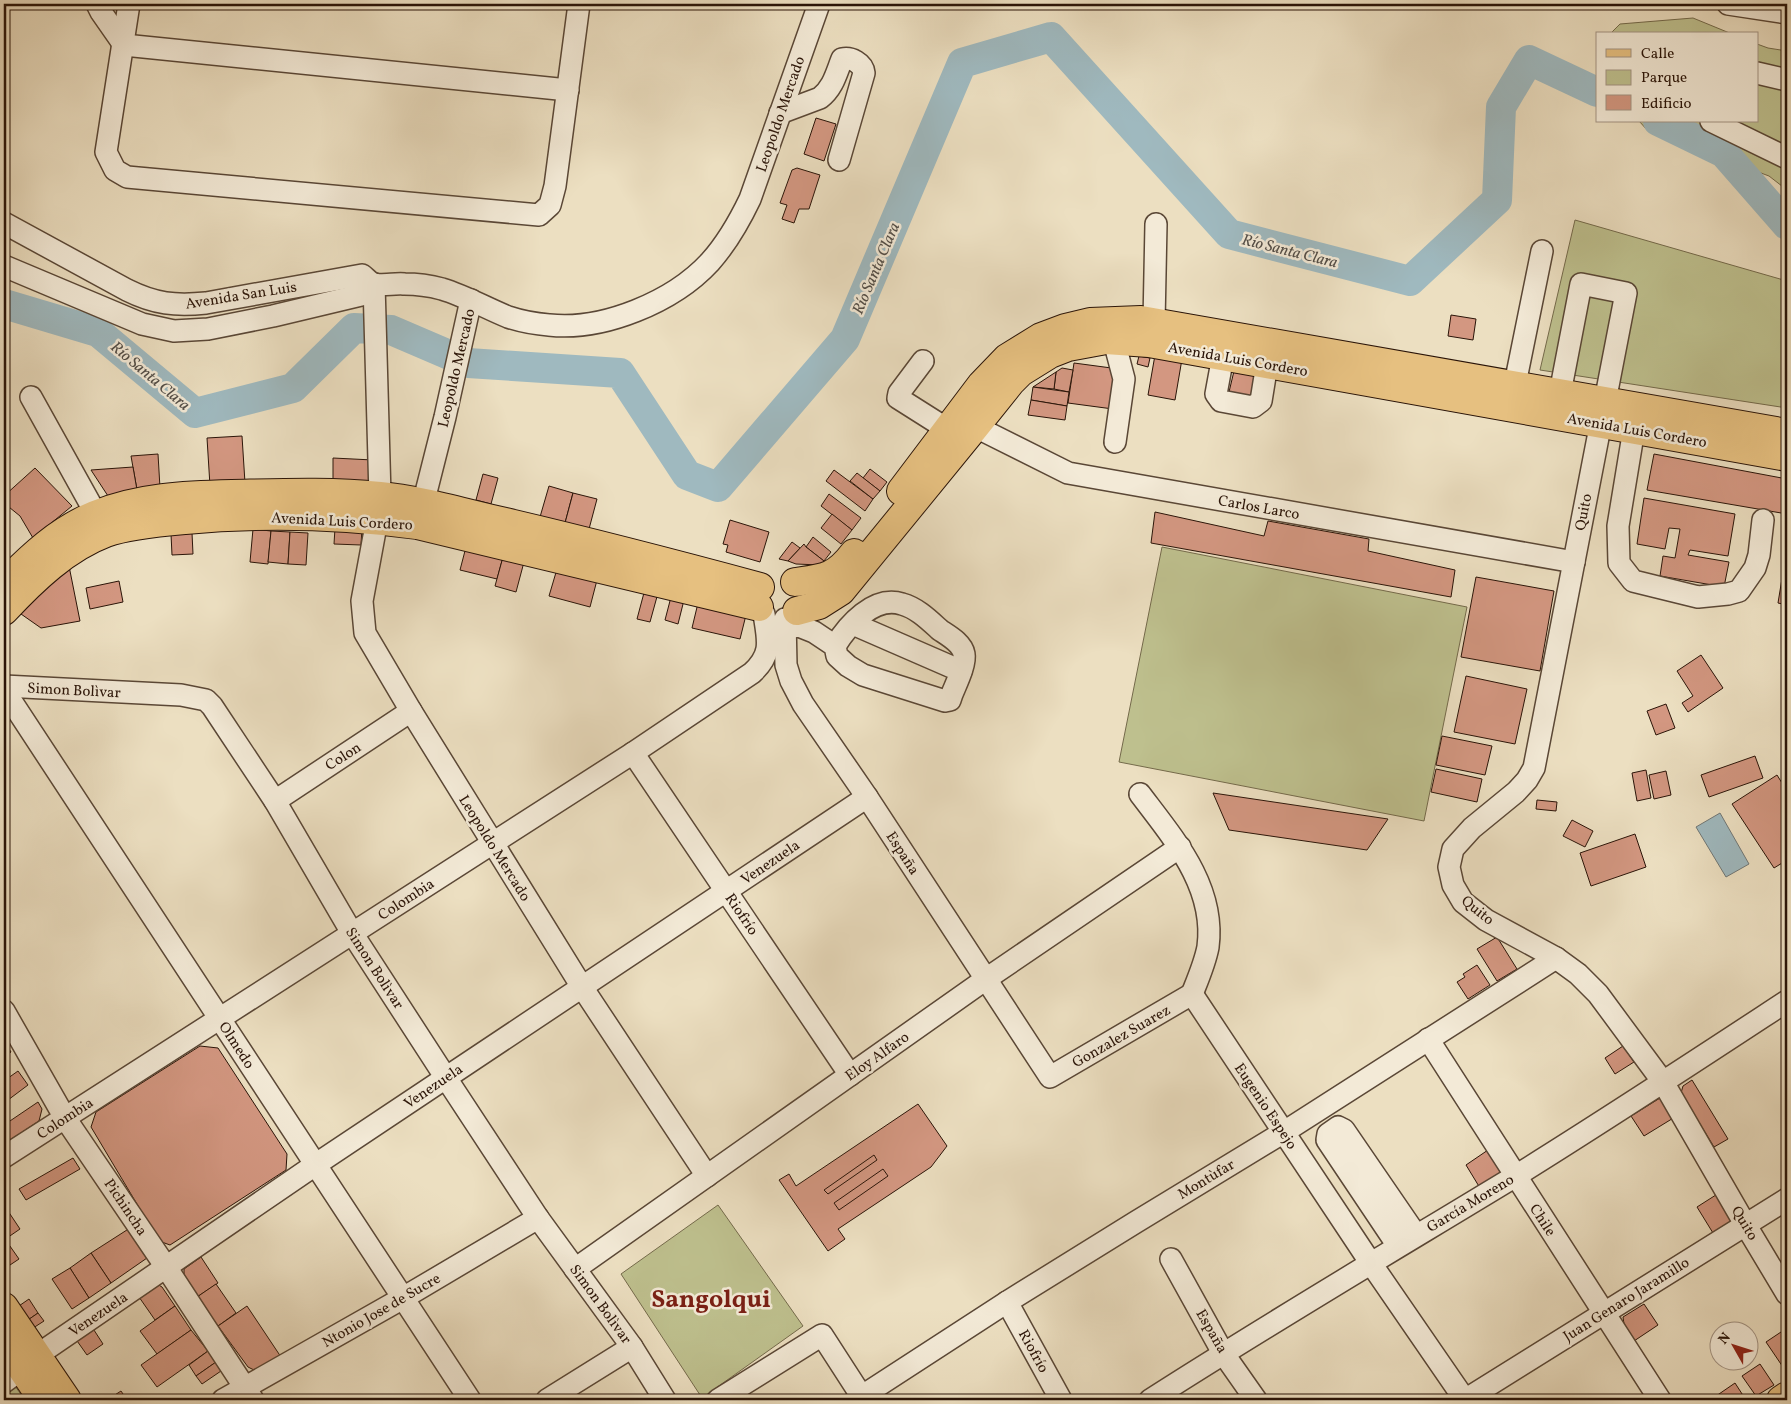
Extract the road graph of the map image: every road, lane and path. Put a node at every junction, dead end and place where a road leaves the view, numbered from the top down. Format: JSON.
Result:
{"nodes":[{"id":1,"x":97,"y":4,"type":"edge"},
{"id":2,"x":130,"y":4,"type":"edge"},
{"id":3,"x":579,"y":4,"type":"edge"},
{"id":4,"x":818,"y":4,"type":"edge"},
{"id":5,"x":1728,"y":4,"type":"edge"},
{"id":6,"x":1787,"y":13,"type":"edge"},
{"id":7,"x":124,"y":45,"type":"junction"},
{"id":8,"x":1758,"y":74,"type":"edge"},
{"id":9,"x":1787,"y":80,"type":"edge"},
{"id":10,"x":568,"y":90,"type":"junction"},
{"id":11,"x":780,"y":113,"type":"junction"},
{"id":12,"x":1714,"y":122,"type":"edge"},
{"id":13,"x":1787,"y":158,"type":"edge"},
{"id":14,"x":839,"y":160,"type":"dead end"},
{"id":15,"x":4,"y":222,"type":"edge"},
{"id":16,"x":1156,"y":224,"type":"dead end"},
{"id":17,"x":1542,"y":252,"type":"dead end"},
{"id":18,"x":4,"y":266,"type":"edge"},
{"id":19,"x":374,"y":284,"type":"junction"},
{"id":20,"x":471,"y":300,"type":"junction"},
{"id":21,"x":1154,"y":322,"type":"junction"},
{"id":22,"x":1114,"y":341,"type":"junction"},
{"id":23,"x":1223,"y":356,"type":"junction"},
{"id":24,"x":923,"y":361,"type":"dead end"},
{"id":25,"x":1267,"y":364,"type":"junction"},
{"id":26,"x":1515,"y":384,"type":"junction"},
{"id":27,"x":1560,"y":393,"type":"junction"},
{"id":28,"x":31,"y":397,"type":"dead end"},
{"id":29,"x":1603,"y":412,"type":"junction"},
{"id":30,"x":960,"y":424,"type":"junction"},
{"id":31,"x":1634,"y":429,"type":"junction"},
{"id":32,"x":1787,"y":433,"type":"edge"},
{"id":33,"x":1114,"y":442,"type":"dead end"},
{"id":34,"x":1787,"y":457,"type":"edge"},
{"id":35,"x":379,"y":508,"type":"junction"},
{"id":36,"x":96,"y":514,"type":"junction"},
{"id":37,"x":421,"y":514,"type":"junction"},
{"id":38,"x":1763,"y":520,"type":"dead end"},
{"id":39,"x":1574,"y":562,"type":"junction"},
{"id":40,"x":7,"y":576,"type":"edge"},
{"id":41,"x":795,"y":582,"type":"junction"},
{"id":42,"x":4,"y":611,"type":"edge"},
{"id":43,"x":775,"y":611,"type":"junction"},
{"id":44,"x":852,"y":624,"type":"junction"},
{"id":45,"x":835,"y":646,"type":"junction"},
{"id":46,"x":961,"y":671,"type":"junction"},
{"id":47,"x":4,"y":686,"type":"edge"},
{"id":48,"x":4,"y":690,"type":"edge"},
{"id":49,"x":410,"y":711,"type":"junction"},
{"id":50,"x":633,"y":753,"type":"junction"},
{"id":51,"x":1140,"y":794,"type":"dead end"},
{"id":52,"x":867,"y":797,"type":"junction"},
{"id":53,"x":275,"y":801,"type":"junction"},
{"id":54,"x":492,"y":844,"type":"junction"},
{"id":55,"x":1180,"y":847,"type":"junction"},
{"id":56,"x":726,"y":891,"type":"junction"},
{"id":57,"x":352,"y":933,"type":"junction"},
{"id":58,"x":1556,"y":958,"type":"junction"},
{"id":59,"x":986,"y":979,"type":"junction"},
{"id":60,"x":582,"y":987,"type":"junction"},
{"id":61,"x":1192,"y":994,"type":"junction"},
{"id":62,"x":1787,"y":1001,"type":"edge"},
{"id":63,"x":4,"y":1011,"type":"edge"},
{"id":64,"x":219,"y":1018,"type":"junction"},
{"id":65,"x":1428,"y":1039,"type":"junction"},
{"id":66,"x":850,"y":1075,"type":"junction"},
{"id":67,"x":1050,"y":1077,"type":"joint"},
{"id":68,"x":446,"y":1078,"type":"junction"},
{"id":69,"x":1663,"y":1082,"type":"junction"},
{"id":70,"x":65,"y":1118,"type":"junction"},
{"id":71,"x":1284,"y":1132,"type":"junction"},
{"id":72,"x":4,"y":1157,"type":"edge"},
{"id":73,"x":316,"y":1165,"type":"junction"},
{"id":74,"x":707,"y":1176,"type":"junction"},
{"id":75,"x":1515,"y":1176,"type":"junction"},
{"id":76,"x":1787,"y":1199,"type":"edge"},
{"id":77,"x":538,"y":1218,"type":"junction"},
{"id":78,"x":1745,"y":1224,"type":"junction"},
{"id":79,"x":1416,"y":1235,"type":"junction"},
{"id":80,"x":1398,"y":1246,"type":"junction"},
{"id":81,"x":1172,"y":1259,"type":"dead end"},
{"id":82,"x":1370,"y":1262,"type":"junction"},
{"id":83,"x":166,"y":1267,"type":"junction"},
{"id":84,"x":575,"y":1269,"type":"junction"},
{"id":85,"x":1787,"y":1294,"type":"edge"},
{"id":86,"x":403,"y":1298,"type":"junction"},
{"id":87,"x":1007,"y":1302,"type":"junction"},
{"id":88,"x":4,"y":1307,"type":"edge"},
{"id":89,"x":1604,"y":1314,"type":"junction"},
{"id":90,"x":4,"y":1342,"type":"edge"},
{"id":91,"x":632,"y":1347,"type":"junction"},
{"id":92,"x":1223,"y":1353,"type":"junction"},
{"id":93,"x":21,"y":1369,"type":"edge"},
{"id":94,"x":249,"y":1394,"type":"edge"},
{"id":95,"x":1787,"y":1396,"type":"edge"},
{"id":96,"x":860,"y":1399,"type":"edge"},
{"id":97,"x":43,"y":1400,"type":"edge"},
{"id":98,"x":67,"y":1400,"type":"edge"},
{"id":99,"x":223,"y":1400,"type":"edge"},
{"id":100,"x":470,"y":1400,"type":"edge"},
{"id":101,"x":547,"y":1400,"type":"edge"},
{"id":102,"x":665,"y":1400,"type":"edge"},
{"id":103,"x":718,"y":1400,"type":"edge"},
{"id":104,"x":1061,"y":1400,"type":"edge"},
{"id":105,"x":1150,"y":1400,"type":"edge"},
{"id":106,"x":1256,"y":1400,"type":"edge"},
{"id":107,"x":1465,"y":1400,"type":"edge"},
{"id":108,"x":1660,"y":1400,"type":"edge"},
{"id":109,"x":1781,"y":1400,"type":"edge"}],
"edges":[{"from":1,"to":7,"type":"street"},
{"from":2,"to":7,"type":"street"},
{"from":3,"to":10,"type":"street"},
{"from":4,"to":11,"type":"street","name":"Leopoldo Mercado"},
{"from":5,"to":6,"type":"street"},
{"from":7,"to":10,"type":"street"},
{"from":7,"to":10,"type":"street"},
{"from":8,"to":9,"type":"street"},
{"from":11,"to":14,"type":"street"},
{"from":11,"to":20,"type":"street","name":"Leopoldo Mercado"},
{"from":12,"to":13,"type":"street"},
{"from":15,"to":19,"type":"street","name":"Avenida San Luis"},
{"from":16,"to":21,"type":"street"},
{"from":17,"to":26,"type":"street"},
{"from":18,"to":19,"type":"street","name":"Avenida San Luis"},
{"from":19,"to":20,"type":"street","name":"Avenida San Luis"},
{"from":19,"to":35,"type":"street","name":"Leopoldo Mercado"},
{"from":20,"to":37,"type":"street","name":"Leopoldo Mercado"},
{"from":21,"to":26,"type":"main road","name":"Avenida Luis Cordero"},
{"from":21,"to":30,"type":"main road","name":"Avenida Luis Cordero"},
{"from":22,"to":23,"type":"main road","name":"Avenida Luis Cordero"},
{"from":22,"to":30,"type":"main road","name":"Avenida Luis Cordero"},
{"from":22,"to":33,"type":"street"},
{"from":23,"to":25,"type":"main road","name":"Avenida Luis Cordero"},
{"from":23,"to":25,"type":"street"},
{"from":24,"to":30,"type":"street","name":"Carlos Larco"},
{"from":25,"to":29,"type":"main road","name":"Avenida Luis Cordero"},
{"from":26,"to":27,"type":"main road","name":"Avenida Luis Cordero"},
{"from":27,"to":29,"type":"main road","name":"Avenida Luis Cordero"},
{"from":27,"to":29,"type":"street","name":"Quito"},
{"from":28,"to":36,"type":"street"},
{"from":29,"to":31,"type":"main road","name":"Avenida Luis Cordero"},
{"from":29,"to":32,"type":"main road","name":"Avenida Luis Cordero"},
{"from":29,"to":39,"type":"street","name":"Quito"},
{"from":30,"to":39,"type":"street","name":"Carlos Larco"},
{"from":30,"to":41,"type":"main road","name":"Avenida Luis Cordero"},
{"from":30,"to":43,"type":"main road","name":"Avenida Luis Cordero"},
{"from":31,"to":34,"type":"main road","name":"Avenida Luis Cordero"},
{"from":31,"to":38,"type":"street"},
{"from":35,"to":36,"type":"main road","name":"Avenida Luis Cordero"},
{"from":35,"to":37,"type":"main road","name":"Avenida Luis Cordero"},
{"from":35,"to":42,"type":"main road","name":"Avenida Luis Cordero"},
{"from":35,"to":49,"type":"street","name":"Leopoldo Mercado"},
{"from":36,"to":40,"type":"main road","name":"Avenida Luis Cordero"},
{"from":37,"to":43,"type":"main road","name":"Avenida Luis Cordero"},
{"from":39,"to":58,"type":"street","name":"Quito"},
{"from":41,"to":43,"type":"main road"},
{"from":41,"to":43,"type":"main road","name":"Avenida Luis Cordero"},
{"from":43,"to":45,"type":"street"},
{"from":43,"to":50,"type":"street","name":"Colombia"},
{"from":43,"to":52,"type":"street","name":"España"},
{"from":44,"to":45,"type":"street"},
{"from":44,"to":46,"type":"street"},
{"from":44,"to":46,"type":"street"},
{"from":45,"to":46,"type":"street"},
{"from":47,"to":53,"type":"street","name":"Simon Bolìvar"},
{"from":48,"to":64,"type":"street","name":"Olmedo"},
{"from":49,"to":53,"type":"street","name":"Colon"},
{"from":49,"to":54,"type":"street","name":"Leopoldo Mercado"},
{"from":50,"to":54,"type":"street","name":"Colombia"},
{"from":50,"to":56,"type":"street","name":"Riofrío"},
{"from":51,"to":55,"type":"street"},
{"from":52,"to":56,"type":"street","name":"Venezuela"},
{"from":52,"to":59,"type":"street","name":"España"},
{"from":53,"to":57,"type":"street","name":"Simon Bolìvar"},
{"from":54,"to":57,"type":"street","name":"Colombia"},
{"from":54,"to":60,"type":"street","name":"Leopoldo Mercado"},
{"from":55,"to":59,"type":"street","name":"Eloy Alfaro"},
{"from":55,"to":61,"type":"street"},
{"from":56,"to":60,"type":"street","name":"Venezuela"},
{"from":56,"to":66,"type":"street","name":"Riofrío"},
{"from":57,"to":64,"type":"street","name":"Colombia"},
{"from":57,"to":68,"type":"street","name":"Simon Bolìvar"},
{"from":58,"to":65,"type":"street","name":"Montùfar"},
{"from":58,"to":69,"type":"street","name":"Quito"},
{"from":59,"to":66,"type":"street","name":"Eloy Alfaro"},
{"from":59,"to":67,"type":"street","name":"España"},
{"from":60,"to":68,"type":"street","name":"Venezuela"},
{"from":60,"to":74,"type":"street","name":"Leopoldo Mercado"},
{"from":61,"to":67,"type":"street","name":"Gonzalez Suarez"},
{"from":61,"to":71,"type":"street","name":"Eugenio Espejo"},
{"from":62,"to":69,"type":"street","name":"García Moreno"},
{"from":63,"to":70,"type":"street","name":"Pichincha"},
{"from":64,"to":70,"type":"street","name":"Colombia"},
{"from":64,"to":73,"type":"street","name":"Olmedo"},
{"from":65,"to":71,"type":"street","name":"Montùfar"},
{"from":65,"to":75,"type":"street","name":"Chile"},
{"from":66,"to":74,"type":"street","name":"Eloy Alfaro"},
{"from":68,"to":73,"type":"street","name":"Venezuela"},
{"from":68,"to":77,"type":"street","name":"Simon Bolìvar"},
{"from":69,"to":75,"type":"street","name":"García Moreno"},
{"from":69,"to":78,"type":"street","name":"Quito"},
{"from":70,"to":72,"type":"street","name":"Colombia"},
{"from":70,"to":83,"type":"street","name":"Pichincha"},
{"from":71,"to":82,"type":"street","name":"Eugenio Espejo"},
{"from":71,"to":87,"type":"street","name":"Montùfar"},
{"from":73,"to":83,"type":"street","name":"Venezuela"},
{"from":73,"to":86,"type":"street","name":"Olmedo"},
{"from":74,"to":84,"type":"street","name":"Eloy Alfaro"},
{"from":75,"to":79,"type":"street","name":"García Moreno"},
{"from":75,"to":89,"type":"street","name":"Chile"},
{"from":76,"to":78,"type":"street","name":"Juan Genaro Jaramillo"},
{"from":77,"to":84,"type":"street","name":"Simon Bolìvar"},
{"from":77,"to":86,"type":"street","name":"Ntonio Jose de Sucre"},
{"from":78,"to":85,"type":"street","name":"Quito"},
{"from":78,"to":89,"type":"street","name":"Juan Genaro Jaramillo"},
{"from":79,"to":80,"type":"street","name":"García Moreno"},
{"from":79,"to":80,"type":"street"},
{"from":80,"to":82,"type":"street","name":"García Moreno"},
{"from":81,"to":92,"type":"street","name":"España"},
{"from":82,"to":92,"type":"street","name":"García Moreno"},
{"from":82,"to":107,"type":"street","name":"Eugenio Espejo"},
{"from":83,"to":93,"type":"street","name":"Venezuela"},
{"from":83,"to":94,"type":"street","name":"Pichincha"},
{"from":84,"to":91,"type":"street","name":"Simon Bolìvar"},
{"from":86,"to":94,"type":"street","name":"Ntonio Jose de Sucre"},
{"from":86,"to":100,"type":"street","name":"Olmedo"},
{"from":87,"to":96,"type":"street","name":"Montùfar"},
{"from":87,"to":104,"type":"street","name":"Riofrío"},
{"from":88,"to":93,"type":"main road"},
{"from":89,"to":107,"type":"street","name":"Juan Genaro Jaramillo"},
{"from":89,"to":108,"type":"street","name":"Chile"},
{"from":90,"to":93,"type":"main road"},
{"from":91,"to":101,"type":"street"},
{"from":91,"to":102,"type":"street","name":"Simon Bolìvar"},
{"from":92,"to":105,"type":"street","name":"García Moreno"},
{"from":92,"to":106,"type":"street","name":"España"},
{"from":93,"to":97,"type":"main road"},
{"from":93,"to":98,"type":"main road"},
{"from":94,"to":99,"type":"street","name":"Ntonio Jose de Sucre"},
{"from":95,"to":109,"type":"main road"},
{"from":96,"to":103,"type":"street"}]}
